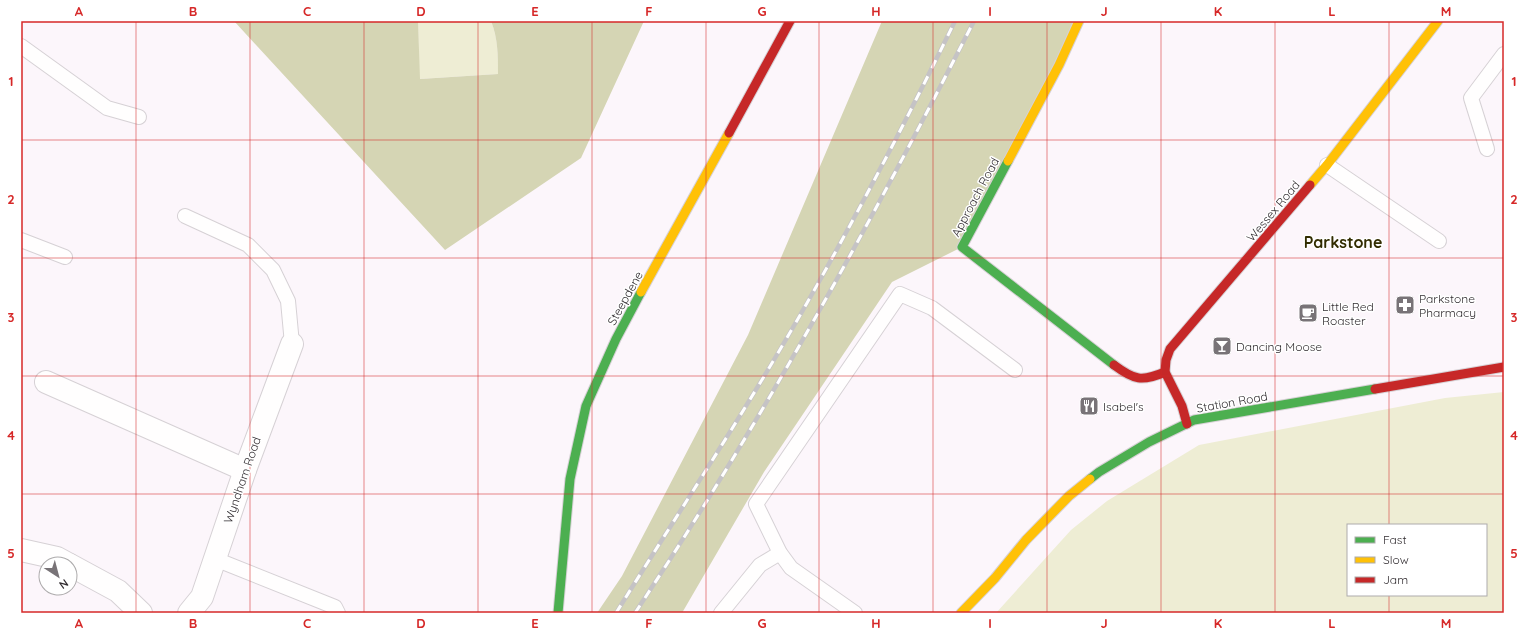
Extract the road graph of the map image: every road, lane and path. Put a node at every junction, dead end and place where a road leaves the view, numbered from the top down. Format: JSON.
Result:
{"nodes":[{"id":1,"x":790,"y":21,"type":"edge"},
{"id":2,"x":1079,"y":21,"type":"edge"},
{"id":3,"x":1438,"y":21,"type":"edge"},
{"id":4,"x":21,"y":46,"type":"edge"},
{"id":5,"x":1504,"y":54,"type":"edge"},
{"id":6,"x":139,"y":117,"type":"dead end"},
{"id":7,"x":1487,"y":149,"type":"dead end"},
{"id":8,"x":1327,"y":165,"type":"junction"},
{"id":9,"x":185,"y":216,"type":"dead end"},
{"id":10,"x":21,"y":240,"type":"edge"},
{"id":11,"x":1439,"y":242,"type":"dead end"},
{"id":12,"x":64,"y":257,"type":"dead end"},
{"id":13,"x":292,"y":344,"type":"joint"},
{"id":14,"x":1504,"y":367,"type":"edge"},
{"id":15,"x":1015,"y":370,"type":"dead end"},
{"id":16,"x":1165,"y":372,"type":"junction"},
{"id":17,"x":46,"y":382,"type":"dead end"},
{"id":18,"x":1187,"y":424,"type":"junction"},
{"id":19,"x":245,"y":470,"type":"junction"},
{"id":20,"x":21,"y":550,"type":"edge"},
{"id":21,"x":780,"y":553,"type":"junction"},
{"id":22,"x":48,"y":556,"type":"edge"},
{"id":23,"x":215,"y":559,"type":"junction"},
{"id":24,"x":78,"y":570,"type":"edge"},
{"id":25,"x":141,"y":613,"type":"edge"},
{"id":26,"x":189,"y":613,"type":"edge"},
{"id":27,"x":338,"y":613,"type":"edge"},
{"id":28,"x":558,"y":613,"type":"edge"},
{"id":29,"x":721,"y":613,"type":"edge"},
{"id":30,"x":855,"y":613,"type":"edge"},
{"id":31,"x":961,"y":613,"type":"edge"}],
"edges":[{"from":1,"to":28,"type":"street","name":"Steepdene"},
{"from":2,"to":16,"type":"street","name":"Approach Road"},
{"from":3,"to":8,"type":"street","name":"Wessex Road"},
{"from":4,"to":6,"type":"lane"},
{"from":5,"to":7,"type":"lane"},
{"from":8,"to":11,"type":"lane"},
{"from":8,"to":16,"type":"street","name":"Wessex Road"},
{"from":9,"to":13,"type":"lane"},
{"from":10,"to":12,"type":"lane"},
{"from":13,"to":19,"type":"street","name":"Wyndham Road"},
{"from":14,"to":18,"type":"street","name":"Station Road"},
{"from":15,"to":21,"type":"lane"},
{"from":16,"to":18,"type":"street"},
{"from":17,"to":19,"type":"street"},
{"from":18,"to":31,"type":"street","name":"Station Road"},
{"from":19,"to":23,"type":"street","name":"Wyndham Road"},
{"from":20,"to":22,"type":"street"},
{"from":21,"to":29,"type":"lane"},
{"from":21,"to":30,"type":"lane"},
{"from":23,"to":26,"type":"street","name":"Wyndham Road"},
{"from":23,"to":27,"type":"lane"},
{"from":24,"to":25,"type":"street"}]}
